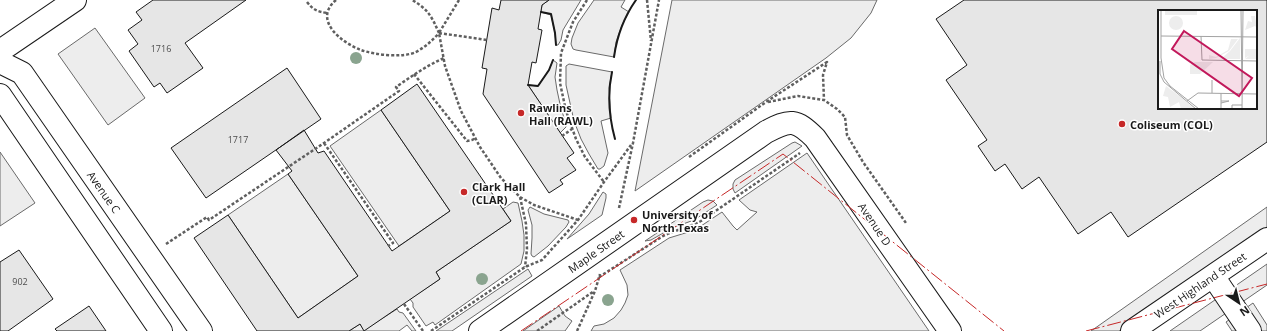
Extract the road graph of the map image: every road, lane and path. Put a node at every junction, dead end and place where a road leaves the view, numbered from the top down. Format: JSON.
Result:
{"nodes":[{"id":1,"x":75,"y":0,"type":"edge"},
{"id":2,"x":336,"y":0,"type":"edge"},
{"id":3,"x":412,"y":0,"type":"edge"},
{"id":4,"x":587,"y":0,"type":"edge"},
{"id":5,"x":647,"y":0,"type":"edge"},
{"id":6,"x":659,"y":0,"type":"edge"},
{"id":7,"x":457,"y":1,"type":"edge"},
{"id":8,"x":307,"y":2,"type":"dead end"},
{"id":9,"x":328,"y":13,"type":"junction"},
{"id":10,"x":439,"y":33,"type":"junction"},
{"id":11,"x":487,"y":40,"type":"dead end"},
{"id":12,"x":651,"y":45,"type":"junction"},
{"id":13,"x":0,"y":51,"type":"edge"},
{"id":14,"x":444,"y":58,"type":"junction"},
{"id":15,"x":0,"y":62,"type":"edge"},
{"id":16,"x":414,"y":74,"type":"junction"},
{"id":17,"x":0,"y":95,"type":"edge"},
{"id":18,"x":794,"y":122,"type":"joint"},
{"id":19,"x":572,"y":129,"type":"junction"},
{"id":20,"x":562,"y":136,"type":"dead end"},
{"id":21,"x":476,"y":138,"type":"junction"},
{"id":22,"x":817,"y":141,"type":"junction"},
{"id":23,"x":324,"y":143,"type":"junction"},
{"id":24,"x":632,"y":143,"type":"junction"},
{"id":25,"x":604,"y":182,"type":"junction"},
{"id":26,"x":520,"y":197,"type":"junction"},
{"id":27,"x":618,"y":208,"type":"dead end"},
{"id":28,"x":578,"y":220,"type":"junction"},
{"id":29,"x":1267,"y":239,"type":"edge"},
{"id":30,"x":610,"y":241,"type":"junction"},
{"id":31,"x":165,"y":244,"type":"dead end"},
{"id":32,"x":388,"y":246,"type":"dead end"},
{"id":33,"x":525,"y":267,"type":"junction"},
{"id":34,"x":1213,"y":276,"type":"junction"},
{"id":35,"x":599,"y":278,"type":"junction"},
{"id":36,"x":595,"y":291,"type":"junction"},
{"id":37,"x":404,"y":304,"type":"dead end"},
{"id":38,"x":161,"y":331,"type":"edge"},
{"id":39,"x":201,"y":331,"type":"edge"},
{"id":40,"x":423,"y":331,"type":"edge"},
{"id":41,"x":431,"y":331,"type":"edge"},
{"id":42,"x":480,"y":331,"type":"edge"},
{"id":43,"x":537,"y":331,"type":"edge"},
{"id":44,"x":577,"y":331,"type":"edge"},
{"id":45,"x":950,"y":331,"type":"edge"},
{"id":46,"x":1132,"y":331,"type":"edge"},
{"id":47,"x":1250,"y":331,"type":"edge"}],
"edges":[{"from":1,"to":13,"type":"street"},
{"from":2,"to":9,"type":"path"},
{"from":3,"to":10,"type":"path"},
{"from":4,"to":19,"type":"path"},
{"from":5,"to":12,"type":"path"},
{"from":6,"to":12,"type":"path"},
{"from":7,"to":10,"type":"path"},
{"from":8,"to":9,"type":"path"},
{"from":9,"to":10,"type":"path"},
{"from":10,"to":11,"type":"path"},
{"from":10,"to":14,"type":"path"},
{"from":12,"to":24,"type":"path"},
{"from":14,"to":16,"type":"path"},
{"from":14,"to":21,"type":"path"},
{"from":15,"to":39,"type":"street","name":"Avenue C"},
{"from":16,"to":21,"type":"path"},
{"from":16,"to":23,"type":"path"},
{"from":17,"to":38,"type":"street"},
{"from":18,"to":22,"type":"street","name":"Avenue D"},
{"from":18,"to":30,"type":"street","name":"Maple Street"},
{"from":19,"to":20,"type":"path"},
{"from":19,"to":25,"type":"path"},
{"from":21,"to":26,"type":"path"},
{"from":22,"to":35,"type":"path"},
{"from":22,"to":45,"type":"street","name":"Avenue D"},
{"from":23,"to":31,"type":"path"},
{"from":23,"to":32,"type":"path"},
{"from":24,"to":25,"type":"path"},
{"from":24,"to":27,"type":"path"},
{"from":25,"to":28,"type":"path"},
{"from":26,"to":28,"type":"path"},
{"from":26,"to":33,"type":"path"},
{"from":28,"to":33,"type":"path"},
{"from":29,"to":34,"type":"street","name":"West Highland Street"},
{"from":30,"to":35,"type":"path"},
{"from":30,"to":42,"type":"street","name":"Maple Street"},
{"from":33,"to":41,"type":"path"},
{"from":34,"to":46,"type":"street","name":"West Highland Street"},
{"from":34,"to":47,"type":"street"},
{"from":35,"to":36,"type":"path"},
{"from":36,"to":43,"type":"path"},
{"from":36,"to":44,"type":"path"},
{"from":37,"to":40,"type":"path"}]}
